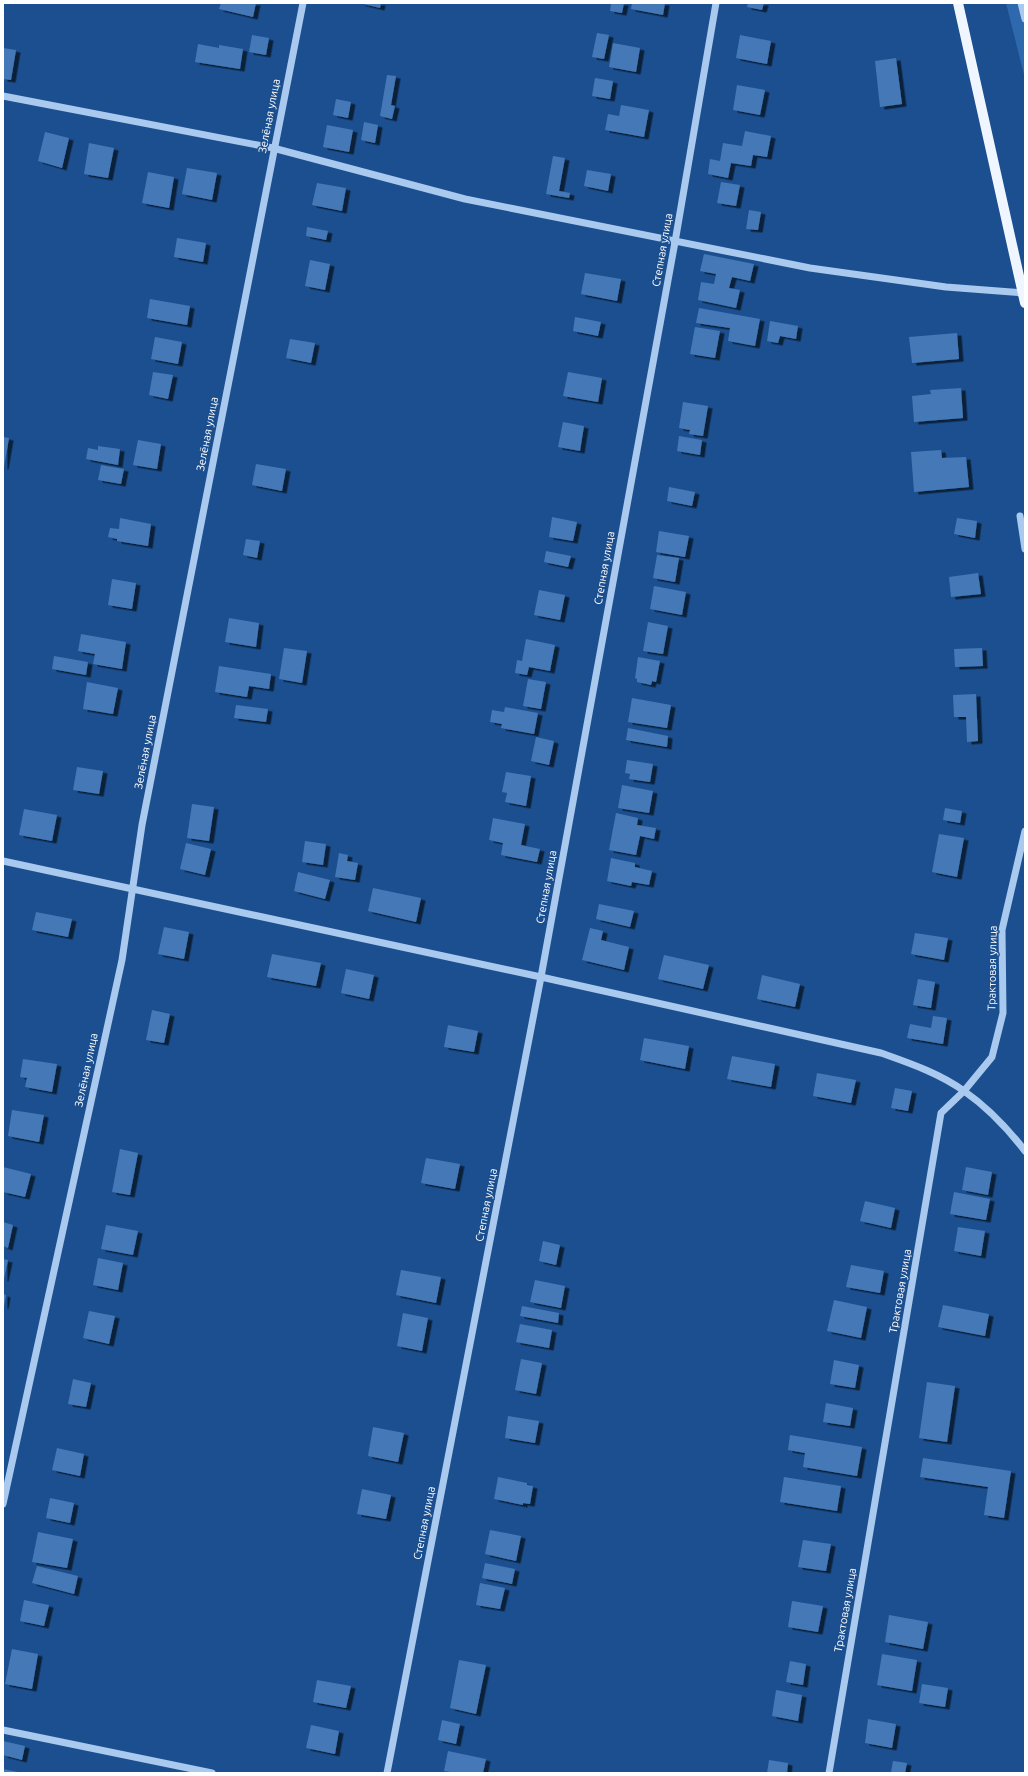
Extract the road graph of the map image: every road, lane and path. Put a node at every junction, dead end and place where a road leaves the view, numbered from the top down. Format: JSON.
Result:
{"nodes":[{"id":1,"x":303,"y":3,"type":"edge"},
{"id":2,"x":716,"y":3,"type":"edge"},
{"id":3,"x":958,"y":3,"type":"edge"},
{"id":4,"x":1021,"y":3,"type":"edge"},
{"id":5,"x":1025,"y":19,"type":"edge"},
{"id":6,"x":3,"y":96,"type":"edge"},
{"id":7,"x":273,"y":148,"type":"junction"},
{"id":8,"x":675,"y":242,"type":"junction"},
{"id":9,"x":1024,"y":298,"type":"edge"},
{"id":10,"x":1020,"y":516,"type":"dead end"},
{"id":11,"x":1025,"y":549,"type":"edge"},
{"id":12,"x":1025,"y":831,"type":"edge"},
{"id":13,"x":3,"y":861,"type":"edge"},
{"id":14,"x":132,"y":889,"type":"junction"},
{"id":15,"x":541,"y":977,"type":"junction"},
{"id":16,"x":964,"y":1091,"type":"junction"},
{"id":17,"x":1025,"y":1151,"type":"edge"},
{"id":18,"x":3,"y":1504,"type":"edge"},
{"id":19,"x":3,"y":1730,"type":"edge"},
{"id":20,"x":212,"y":1773,"type":"edge"},
{"id":21,"x":387,"y":1773,"type":"edge"},
{"id":22,"x":828,"y":1773,"type":"edge"}],
"edges":[{"from":1,"to":7,"type":"street","name":"Зелёная улица"},
{"from":2,"to":8,"type":"street","name":"Степная улица"},
{"from":3,"to":9,"type":"main road"},
{"from":4,"to":5,"type":"street"},
{"from":6,"to":7,"type":"street"},
{"from":7,"to":8,"type":"street"},
{"from":7,"to":14,"type":"street","name":"Зелёная улица"},
{"from":8,"to":9,"type":"street"},
{"from":8,"to":15,"type":"street","name":"Степная улица"},
{"from":10,"to":11,"type":"street"},
{"from":12,"to":16,"type":"street","name":"Трактовая улица"},
{"from":13,"to":14,"type":"street"},
{"from":14,"to":15,"type":"street"},
{"from":14,"to":18,"type":"street","name":"Зелёная улица"},
{"from":15,"to":16,"type":"street"},
{"from":15,"to":21,"type":"street","name":"Степная улица"},
{"from":16,"to":17,"type":"street"},
{"from":16,"to":22,"type":"street","name":"Трактовая улица"},
{"from":19,"to":20,"type":"street"}]}
